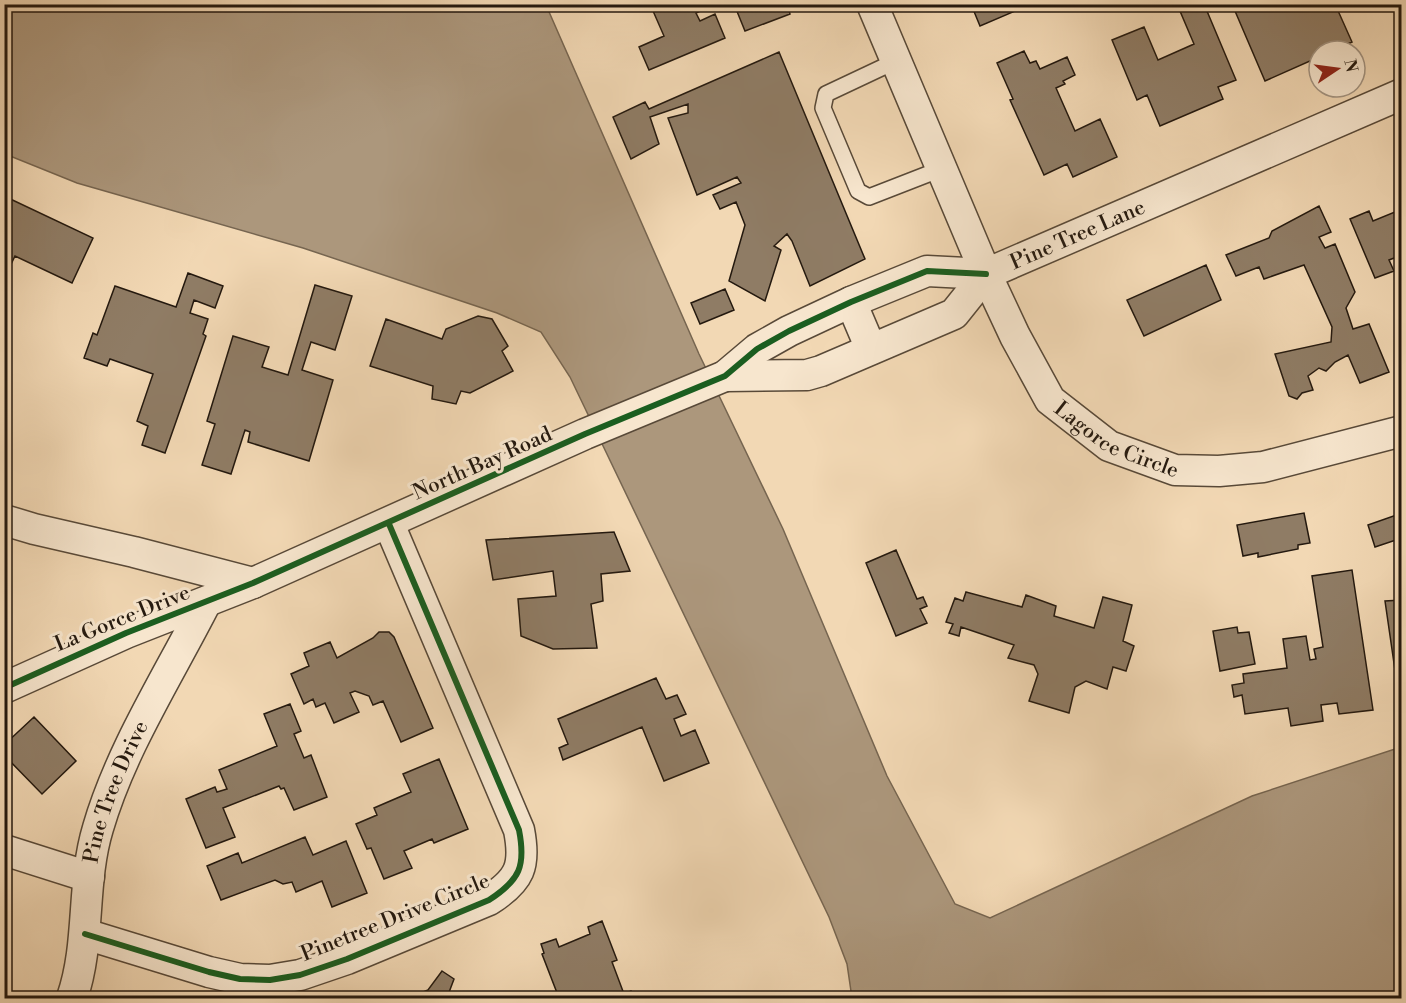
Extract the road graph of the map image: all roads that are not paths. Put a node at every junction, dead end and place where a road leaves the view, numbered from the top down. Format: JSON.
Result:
{"nodes":[{"id":1,"x":872,"y":4,"type":"edge"},
{"id":2,"x":896,"y":61,"type":"junction"},
{"id":3,"x":1401,"y":94,"type":"edge"},
{"id":4,"x":941,"y":169,"type":"junction"},
{"id":5,"x":986,"y":274,"type":"junction"},
{"id":6,"x":851,"y":302,"type":"junction"},
{"id":7,"x":871,"y":349,"type":"junction"},
{"id":8,"x":725,"y":376,"type":"junction"},
{"id":9,"x":1401,"y":431,"type":"edge"},
{"id":10,"x":4,"y":520,"type":"edge"},
{"id":11,"x":389,"y":524,"type":"junction"},
{"id":12,"x":254,"y":583,"type":"junction"},
{"id":13,"x":206,"y":602,"type":"junction"},
{"id":14,"x":4,"y":688,"type":"edge"},
{"id":15,"x":4,"y":850,"type":"edge"},
{"id":16,"x":88,"y":877,"type":"junction"},
{"id":17,"x":85,"y":934,"type":"junction"},
{"id":18,"x":72,"y":999,"type":"edge"}],
"edges":[{"from":1,"to":2,"type":"street","name":"Lagorce Circle"},
{"from":2,"to":4,"type":"street","name":"Lagorce Circle"},
{"from":2,"to":4,"type":"lane"},
{"from":3,"to":5,"type":"street","name":"Pine Tree Lane"},
{"from":4,"to":5,"type":"street","name":"Lagorce Circle"},
{"from":5,"to":6,"type":"street"},
{"from":5,"to":7,"type":"street","name":"Pine Tree Lane"},
{"from":5,"to":9,"type":"street","name":"Lagorce Circle"},
{"from":6,"to":7,"type":"street"},
{"from":6,"to":8,"type":"street"},
{"from":7,"to":8,"type":"street","name":"Pine Tree Lane"},
{"from":8,"to":11,"type":"street","name":"North Bay Road"},
{"from":10,"to":12,"type":"street"},
{"from":11,"to":12,"type":"street","name":"North Bay Road"},
{"from":11,"to":17,"type":"street","name":"Pinetree Drive Circle"},
{"from":12,"to":13,"type":"street","name":"La Gorce Drive"},
{"from":13,"to":14,"type":"street","name":"La Gorce Drive"},
{"from":13,"to":16,"type":"street","name":"Pine Tree Drive"},
{"from":15,"to":16,"type":"street"},
{"from":16,"to":17,"type":"street","name":"Pine Tree Drive"},
{"from":17,"to":18,"type":"street","name":"Pine Tree Drive"}]}
